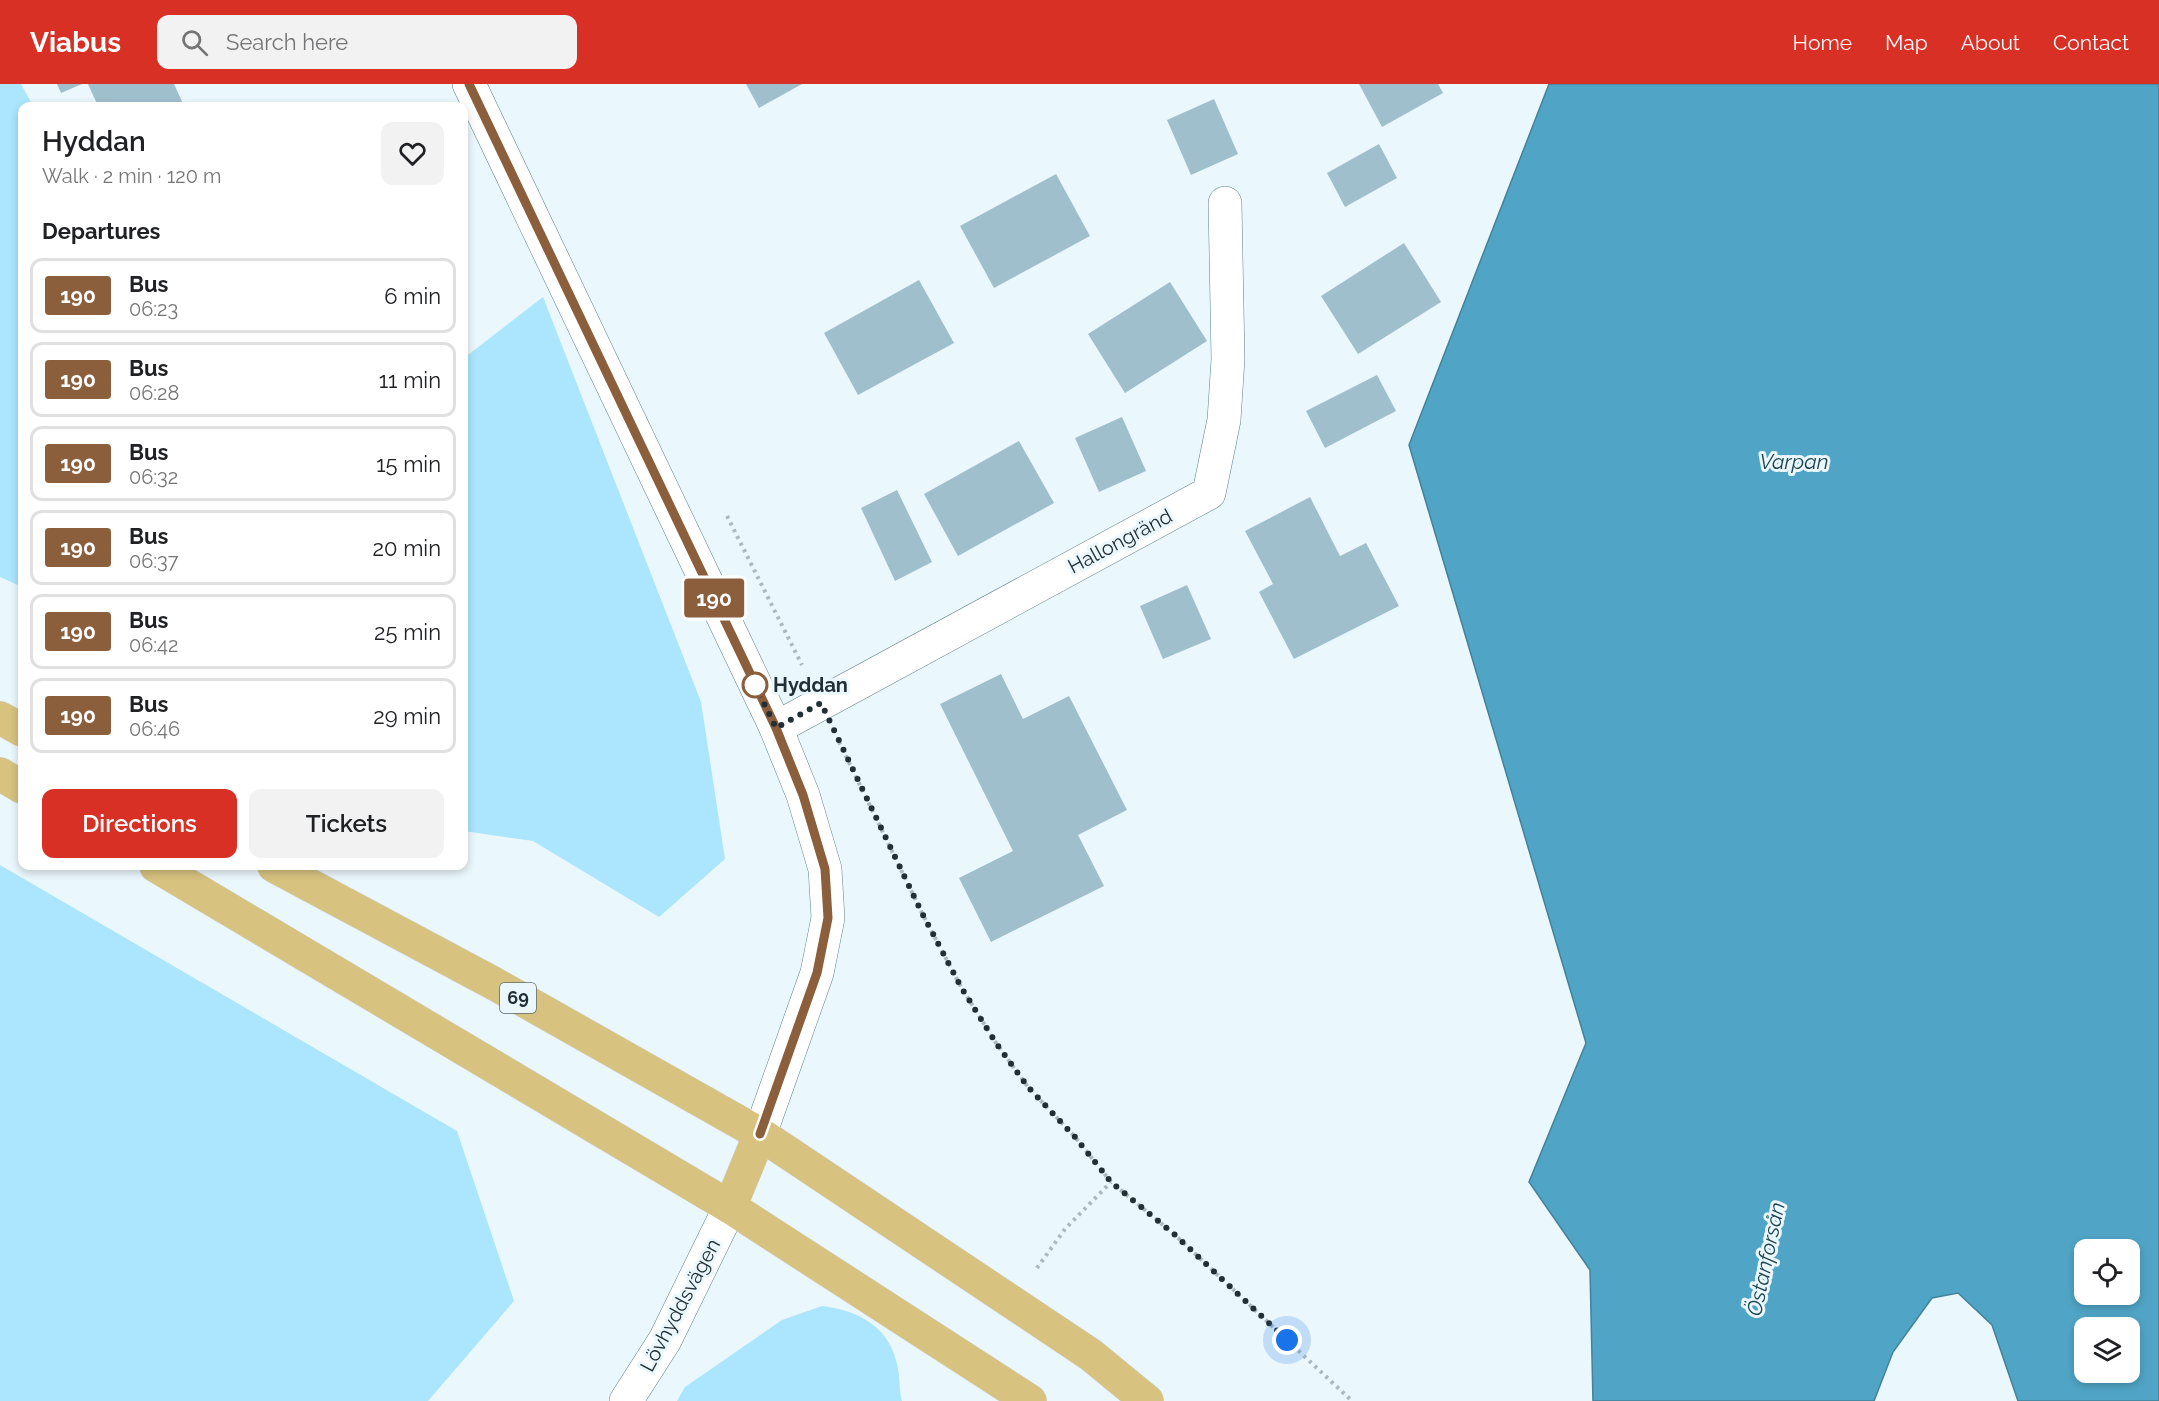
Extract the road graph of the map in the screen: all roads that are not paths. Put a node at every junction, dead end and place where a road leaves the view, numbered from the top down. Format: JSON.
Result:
{"nodes":[{"id":1,"x":469,"y":84,"type":"edge"},
{"id":2,"x":1226,"y":203,"type":"dead end"},
{"id":3,"x":0,"y":718,"type":"edge"},
{"id":4,"x":18,"y":728,"type":"edge"},
{"id":5,"x":776,"y":728,"type":"junction"},
{"id":6,"x":0,"y":774,"type":"edge"},
{"id":7,"x":18,"y":785,"type":"edge"},
{"id":8,"x":163,"y":870,"type":"edge"},
{"id":9,"x":281,"y":870,"type":"edge"},
{"id":10,"x":760,"y":1134,"type":"junction"},
{"id":11,"x":730,"y":1207,"type":"junction"},
{"id":12,"x":626,"y":1401,"type":"edge"},
{"id":13,"x":1030,"y":1401,"type":"edge"},
{"id":14,"x":1147,"y":1401,"type":"edge"}],
"edges":[{"from":1,"to":5,"type":"street"},
{"from":2,"to":5,"type":"street","name":"Hallongränd"},
{"from":3,"to":4,"type":"main road"},
{"from":5,"to":10,"type":"street"},
{"from":6,"to":7,"type":"main road"},
{"from":8,"to":11,"type":"main road"},
{"from":9,"to":10,"type":"main road","number":"69"},
{"from":10,"to":11,"type":"main road"},
{"from":10,"to":14,"type":"main road","number":"69"},
{"from":11,"to":12,"type":"street","name":"Lövhyddsvägen"},
{"from":11,"to":13,"type":"main road"}]}
